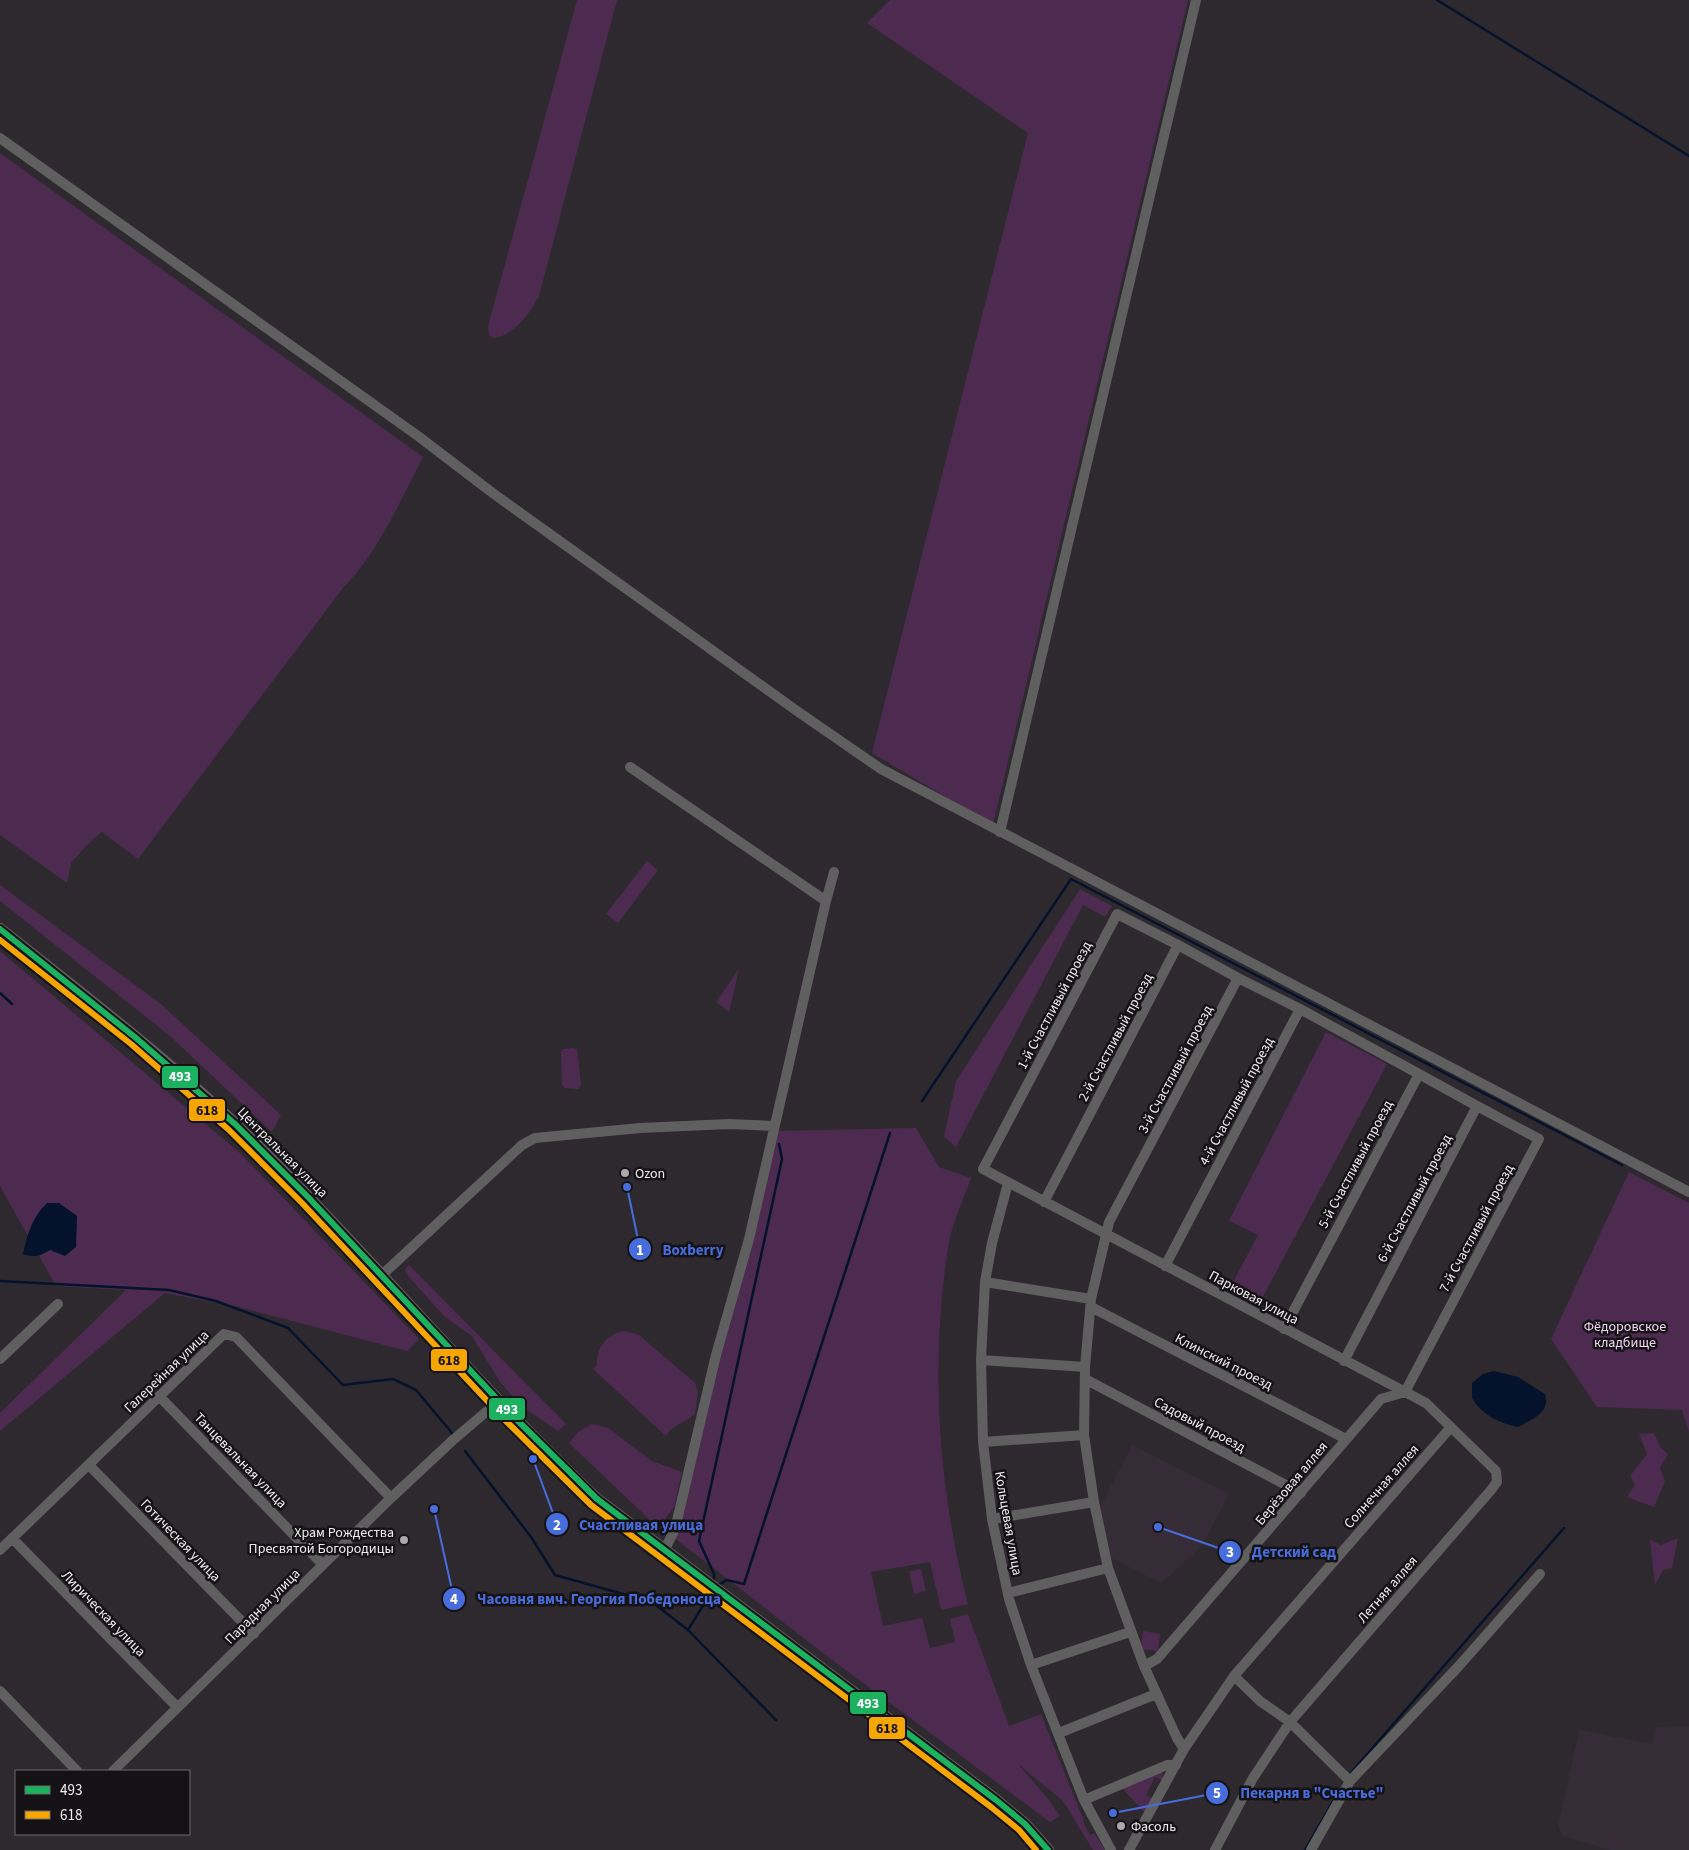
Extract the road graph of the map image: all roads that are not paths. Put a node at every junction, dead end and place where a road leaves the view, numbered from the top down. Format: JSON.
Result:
{"nodes":[{"id":1,"x":1196,"y":0,"type":"edge"},
{"id":2,"x":0,"y":138,"type":"edge"},
{"id":3,"x":630,"y":767,"type":"dead end"},
{"id":4,"x":1000,"y":832,"type":"junction"},
{"id":5,"x":834,"y":872,"type":"dead end"},
{"id":6,"x":826,"y":902,"type":"junction"},
{"id":7,"x":0,"y":928,"type":"edge"},
{"id":8,"x":1178,"y":945,"type":"junction"},
{"id":9,"x":1238,"y":978,"type":"junction"},
{"id":10,"x":1300,"y":1009,"type":"junction"},
{"id":11,"x":1419,"y":1074,"type":"junction"},
{"id":12,"x":1477,"y":1106,"type":"junction"},
{"id":13,"x":774,"y":1126,"type":"junction"},
{"id":14,"x":983,"y":1170,"type":"joint"},
{"id":15,"x":1008,"y":1183,"type":"junction"},
{"id":16,"x":1689,"y":1192,"type":"edge"},
{"id":17,"x":1044,"y":1202,"type":"junction"},
{"id":18,"x":1105,"y":1235,"type":"junction"},
{"id":19,"x":1165,"y":1266,"type":"junction"},
{"id":20,"x":382,"y":1275,"type":"junction"},
{"id":21,"x":986,"y":1282,"type":"junction"},
{"id":22,"x":1091,"y":1303,"type":"junction"},
{"id":23,"x":58,"y":1304,"type":"dead end"},
{"id":24,"x":1284,"y":1328,"type":"junction"},
{"id":25,"x":0,"y":1359,"type":"edge"},
{"id":26,"x":981,"y":1360,"type":"junction"},
{"id":27,"x":1344,"y":1361,"type":"junction"},
{"id":28,"x":1085,"y":1367,"type":"junction"},
{"id":29,"x":1085,"y":1379,"type":"junction"},
{"id":30,"x":1405,"y":1392,"type":"junction"},
{"id":31,"x":160,"y":1396,"type":"junction"},
{"id":32,"x":499,"y":1401,"type":"junction"},
{"id":33,"x":1451,"y":1427,"type":"junction"},
{"id":34,"x":1084,"y":1435,"type":"junction"},
{"id":35,"x":1346,"y":1439,"type":"junction"},
{"id":36,"x":983,"y":1442,"type":"junction"},
{"id":37,"x":89,"y":1465,"type":"junction"},
{"id":38,"x":1496,"y":1471,"type":"joint"},
{"id":39,"x":1301,"y":1494,"type":"junction"},
{"id":40,"x":391,"y":1498,"type":"junction"},
{"id":41,"x":1094,"y":1502,"type":"junction"},
{"id":42,"x":992,"y":1519,"type":"junction"},
{"id":43,"x":12,"y":1538,"type":"junction"},
{"id":44,"x":0,"y":1550,"type":"edge"},
{"id":45,"x":664,"y":1550,"type":"junction"},
{"id":46,"x":323,"y":1565,"type":"junction"},
{"id":47,"x":1108,"y":1568,"type":"junction"},
{"id":48,"x":1540,"y":1574,"type":"dead end"},
{"id":49,"x":1008,"y":1593,"type":"junction"},
{"id":50,"x":1130,"y":1632,"type":"junction"},
{"id":51,"x":254,"y":1634,"type":"junction"},
{"id":52,"x":1030,"y":1665,"type":"junction"},
{"id":53,"x":1144,"y":1666,"type":"junction"},
{"id":54,"x":1234,"y":1676,"type":"junction"},
{"id":55,"x":0,"y":1691,"type":"edge"},
{"id":56,"x":1156,"y":1694,"type":"junction"},
{"id":57,"x":177,"y":1707,"type":"junction"},
{"id":58,"x":1290,"y":1722,"type":"junction"},
{"id":59,"x":1059,"y":1733,"type":"junction"},
{"id":60,"x":1184,"y":1749,"type":"junction"},
{"id":61,"x":1176,"y":1765,"type":"junction"},
{"id":62,"x":76,"y":1770,"type":"edge"},
{"id":63,"x":114,"y":1770,"type":"edge"},
{"id":64,"x":1350,"y":1781,"type":"junction"},
{"id":65,"x":1084,"y":1800,"type":"junction"},
{"id":66,"x":1048,"y":1850,"type":"edge"},
{"id":67,"x":1111,"y":1850,"type":"edge"},
{"id":68,"x":1130,"y":1850,"type":"edge"},
{"id":69,"x":1215,"y":1850,"type":"edge"},
{"id":70,"x":1311,"y":1850,"type":"edge"}],
"edges":[{"from":1,"to":4,"type":"street"},
{"from":2,"to":4,"type":"street"},
{"from":3,"to":6,"type":"street"},
{"from":4,"to":16,"type":"street"},
{"from":5,"to":6,"type":"street"},
{"from":6,"to":13,"type":"street"},
{"from":7,"to":20,"type":"main road","name":"Центральная улица"},
{"from":8,"to":9,"type":"street"},
{"from":8,"to":14,"type":"street","name":"1-й Счастливый проезд"},
{"from":8,"to":17,"type":"street","name":"2-й Счастливый проезд"},
{"from":9,"to":10,"type":"street"},
{"from":9,"to":18,"type":"street","name":"3-й Счастливый проезд"},
{"from":10,"to":11,"type":"street"},
{"from":10,"to":19,"type":"street","name":"4-й Счастливый проезд"},
{"from":11,"to":12,"type":"street"},
{"from":11,"to":24,"type":"street","name":"5-й Счастливый проезд"},
{"from":12,"to":27,"type":"street","name":"6-й Счастливый проезд"},
{"from":12,"to":30,"type":"street","name":"7-й Счастливый проезд"},
{"from":13,"to":20,"type":"street"},
{"from":13,"to":45,"type":"street"},
{"from":14,"to":15,"type":"street","name":"Парковая улица"},
{"from":15,"to":17,"type":"street","name":"Парковая улица"},
{"from":15,"to":21,"type":"street","name":"Кольцевая улица"},
{"from":17,"to":18,"type":"street","name":"Парковая улица"},
{"from":18,"to":19,"type":"street","name":"Парковая улица"},
{"from":18,"to":22,"type":"street","name":"3-й Счастливый проезд"},
{"from":19,"to":24,"type":"street","name":"Парковая улица"},
{"from":20,"to":32,"type":"main road","name":"Центральная улица"},
{"from":21,"to":22,"type":"street","name":"Клинский проезд"},
{"from":21,"to":26,"type":"street","name":"Кольцевая улица"},
{"from":22,"to":28,"type":"street","name":"3-й Счастливый проезд"},
{"from":22,"to":35,"type":"street","name":"Клинский проезд"},
{"from":23,"to":25,"type":"street"},
{"from":24,"to":27,"type":"street","name":"Парковая улица"},
{"from":26,"to":28,"type":"street"},
{"from":26,"to":36,"type":"street","name":"Кольцевая улица"},
{"from":27,"to":30,"type":"street","name":"Парковая улица"},
{"from":28,"to":29,"type":"street","name":"3-й Счастливый проезд"},
{"from":29,"to":34,"type":"street","name":"3-й Счастливый проезд"},
{"from":29,"to":39,"type":"street","name":"Садовый проезд"},
{"from":30,"to":33,"type":"street","name":"Парковая улица"},
{"from":30,"to":35,"type":"street","name":"Берёзовая аллея"},
{"from":31,"to":37,"type":"street","name":"Галерейная улица"},
{"from":31,"to":40,"type":"street","name":"Галерейная улица"},
{"from":31,"to":46,"type":"street","name":"Танцевальная улица"},
{"from":32,"to":40,"type":"street","name":"Парадная улица"},
{"from":32,"to":45,"type":"main road","name":"Центральная улица"},
{"from":33,"to":38,"type":"street","name":"Парковая улица"},
{"from":33,"to":54,"type":"street","name":"Солнечная аллея"},
{"from":34,"to":36,"type":"street"},
{"from":34,"to":41,"type":"street","name":"3-й Счастливый проезд"},
{"from":35,"to":39,"type":"street","name":"Берёзовая аллея"},
{"from":36,"to":42,"type":"street","name":"Кольцевая улица"},
{"from":37,"to":43,"type":"street","name":"Галерейная улица"},
{"from":37,"to":51,"type":"street","name":"Готическая улица"},
{"from":38,"to":58,"type":"street","name":"Летняя аллея"},
{"from":39,"to":53,"type":"street","name":"Берёзовая аллея"},
{"from":40,"to":46,"type":"street","name":"Парадная улица"},
{"from":41,"to":42,"type":"street"},
{"from":41,"to":47,"type":"street","name":"3-й Счастливый проезд"},
{"from":42,"to":49,"type":"street","name":"Кольцевая улица"},
{"from":43,"to":44,"type":"street","name":"Галерейная улица"},
{"from":43,"to":57,"type":"street","name":"Лирическая улица"},
{"from":45,"to":66,"type":"main road","name":"Центральная улица"},
{"from":46,"to":51,"type":"street","name":"Парадная улица"},
{"from":47,"to":49,"type":"street"},
{"from":47,"to":50,"type":"street","name":"3-й Счастливый проезд"},
{"from":48,"to":64,"type":"street"},
{"from":49,"to":52,"type":"street","name":"Кольцевая улица"},
{"from":50,"to":52,"type":"street"},
{"from":50,"to":53,"type":"street","name":"3-й Счастливый проезд"},
{"from":51,"to":57,"type":"street","name":"Парадная улица"},
{"from":52,"to":59,"type":"street","name":"Кольцевая улица"},
{"from":53,"to":56,"type":"street","name":"3-й Счастливый проезд"},
{"from":54,"to":58,"type":"street"},
{"from":54,"to":60,"type":"street","name":"Солнечная аллея"},
{"from":55,"to":62,"type":"street"},
{"from":56,"to":59,"type":"street"},
{"from":56,"to":60,"type":"street","name":"3-й Счастливый проезд"},
{"from":57,"to":63,"type":"street","name":"Парадная улица"},
{"from":58,"to":64,"type":"street"},
{"from":58,"to":69,"type":"street","name":"Летняя аллея"},
{"from":59,"to":65,"type":"street","name":"Кольцевая улица"},
{"from":60,"to":61,"type":"street","name":"Солнечная аллея"},
{"from":61,"to":65,"type":"street"},
{"from":61,"to":68,"type":"street","name":"Солнечная аллея"},
{"from":64,"to":70,"type":"street"},
{"from":65,"to":67,"type":"street","name":"Кольцевая улица"}]}
